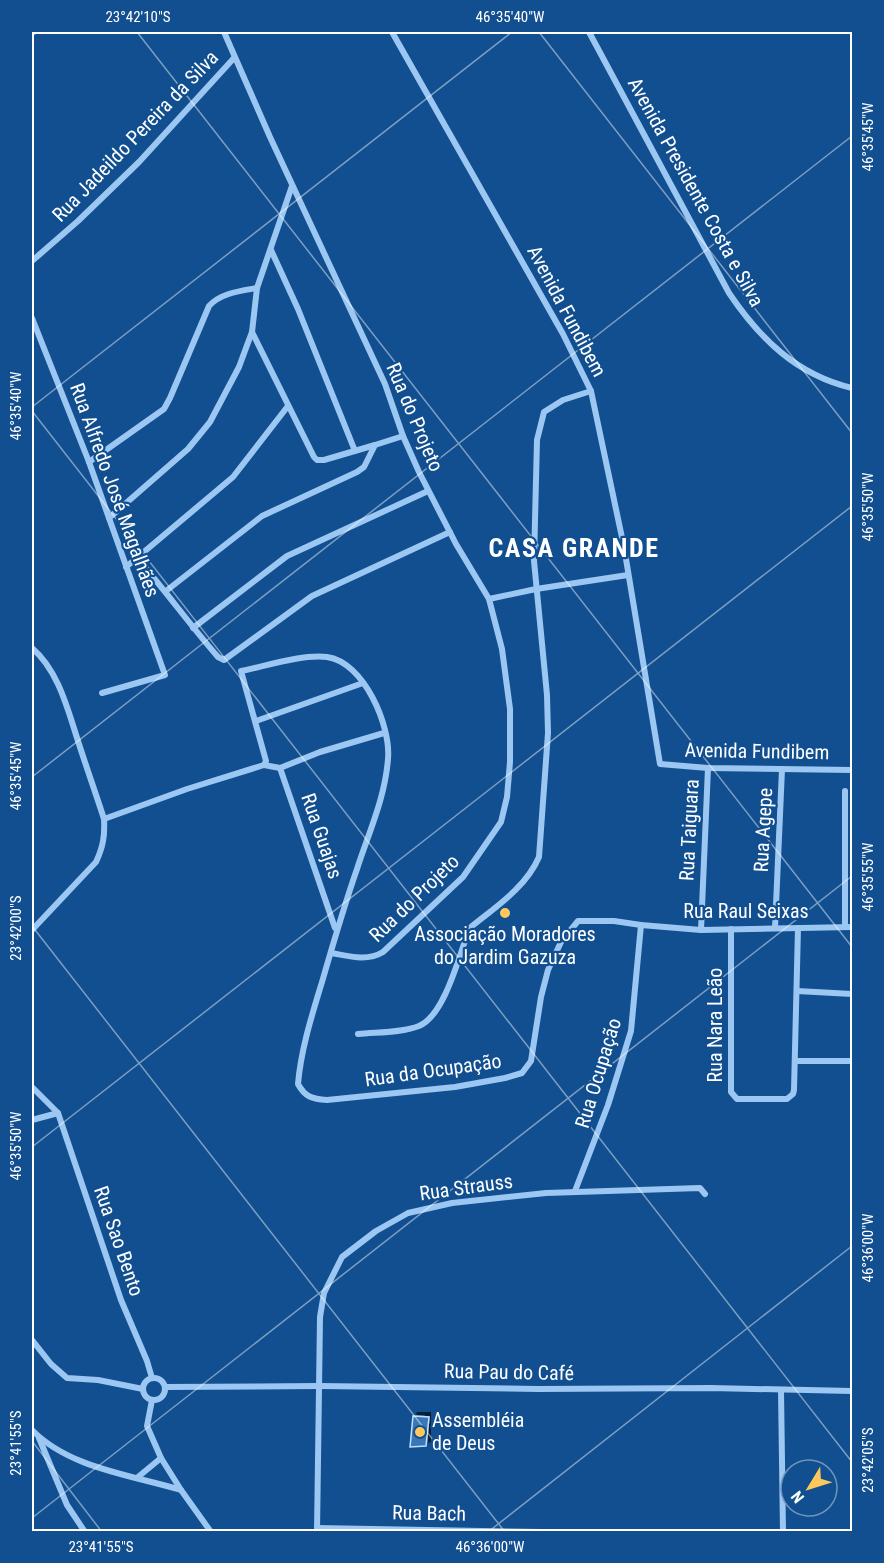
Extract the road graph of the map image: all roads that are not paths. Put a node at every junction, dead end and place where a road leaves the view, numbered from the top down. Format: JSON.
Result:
{"nodes":[{"id":1,"x":224,"y":32,"type":"edge"},
{"id":2,"x":392,"y":32,"type":"edge"},
{"id":3,"x":589,"y":32,"type":"edge"},
{"id":4,"x":234,"y":58,"type":"junction"},
{"id":5,"x":292,"y":186,"type":"junction"},
{"id":6,"x":270,"y":249,"type":"junction"},
{"id":7,"x":32,"y":261,"type":"edge"},
{"id":8,"x":257,"y":288,"type":"junction"},
{"id":9,"x":32,"y":318,"type":"edge"},
{"id":10,"x":252,"y":332,"type":"junction"},
{"id":11,"x":852,"y":388,"type":"edge"},
{"id":12,"x":591,"y":392,"type":"junction"},
{"id":13,"x":288,"y":406,"type":"junction"},
{"id":14,"x":403,"y":436,"type":"junction"},
{"id":15,"x":375,"y":445,"type":"junction"},
{"id":16,"x":355,"y":451,"type":"junction"},
{"id":17,"x":89,"y":462,"type":"junction"},
{"id":18,"x":428,"y":491,"type":"junction"},
{"id":19,"x":109,"y":518,"type":"junction"},
{"id":20,"x":450,"y":532,"type":"junction"},
{"id":21,"x":136,"y":558,"type":"junction"},
{"id":22,"x":126,"y":567,"type":"junction"},
{"id":23,"x":628,"y":575,"type":"junction"},
{"id":24,"x":536,"y":589,"type":"junction"},
{"id":25,"x":166,"y":591,"type":"junction"},
{"id":26,"x":489,"y":599,"type":"junction"},
{"id":27,"x":193,"y":628,"type":"junction"},
{"id":28,"x":32,"y":648,"type":"edge"},
{"id":29,"x":363,"y":683,"type":"junction"},
{"id":30,"x":102,"y":693,"type":"dead end"},
{"id":31,"x":256,"y":722,"type":"junction"},
{"id":32,"x":384,"y":733,"type":"junction"},
{"id":33,"x":264,"y":765,"type":"junction"},
{"id":34,"x":280,"y":768,"type":"junction"},
{"id":35,"x":708,"y":768,"type":"junction"},
{"id":36,"x":782,"y":769,"type":"junction"},
{"id":37,"x":852,"y":770,"type":"edge"},
{"id":38,"x":845,"y":791,"type":"dead end"},
{"id":39,"x":104,"y":819,"type":"junction"},
{"id":40,"x":640,"y":925,"type":"junction"},
{"id":41,"x":849,"y":927,"type":"edge"},
{"id":42,"x":775,"y":928,"type":"junction"},
{"id":43,"x":798,"y":928,"type":"junction"},
{"id":44,"x":731,"y":929,"type":"junction"},
{"id":45,"x":32,"y":930,"type":"edge"},
{"id":46,"x":336,"y":930,"type":"junction"},
{"id":47,"x":701,"y":930,"type":"junction"},
{"id":48,"x":330,"y":953,"type":"junction"},
{"id":49,"x":797,"y":991,"type":"junction"},
{"id":50,"x":852,"y":994,"type":"edge"},
{"id":51,"x":358,"y":1034,"type":"dead end"},
{"id":52,"x":852,"y":1060,"type":"edge"},
{"id":53,"x":795,"y":1061,"type":"junction"},
{"id":54,"x":32,"y":1087,"type":"edge"},
{"id":55,"x":58,"y":1113,"type":"junction"},
{"id":56,"x":32,"y":1120,"type":"edge"},
{"id":57,"x":575,"y":1191,"type":"junction"},
{"id":58,"x":705,"y":1194,"type":"dead end"},
{"id":59,"x":32,"y":1340,"type":"edge"},
{"id":60,"x":152,"y":1378,"type":"junction"},
{"id":61,"x":320,"y":1386,"type":"junction"},
{"id":62,"x":165,"y":1387,"type":"junction"},
{"id":63,"x":143,"y":1389,"type":"junction"},
{"id":64,"x":781,"y":1390,"type":"junction"},
{"id":65,"x":852,"y":1391,"type":"edge"},
{"id":66,"x":152,"y":1400,"type":"junction"},
{"id":67,"x":32,"y":1430,"type":"edge"},
{"id":68,"x":39,"y":1437,"type":"junction"},
{"id":69,"x":161,"y":1458,"type":"junction"},
{"id":70,"x":138,"y":1477,"type":"junction"},
{"id":71,"x":181,"y":1490,"type":"junction"},
{"id":72,"x":317,"y":1530,"type":"edge"},
{"id":73,"x":439,"y":1530,"type":"edge"},
{"id":74,"x":85,"y":1532,"type":"edge"},
{"id":75,"x":211,"y":1532,"type":"edge"},
{"id":76,"x":541,"y":1532,"type":"edge"},
{"id":77,"x":783,"y":1532,"type":"edge"}],
"edges":[{"from":1,"to":4,"type":"street","name":"Rua do Projeto"},
{"from":2,"to":12,"type":"street","name":"Avenida Fundibem"},
{"from":3,"to":11,"type":"street","name":"Avenida Presidente Costa e Silva"},
{"from":4,"to":5,"type":"street","name":"Rua do Projeto"},
{"from":4,"to":7,"type":"street","name":"Rua Jadeildo Pereira da Silva"},
{"from":5,"to":6,"type":"street"},
{"from":5,"to":14,"type":"street","name":"Rua do Projeto"},
{"from":6,"to":8,"type":"street"},
{"from":6,"to":16,"type":"street"},
{"from":8,"to":10,"type":"street"},
{"from":8,"to":17,"type":"street"},
{"from":9,"to":17,"type":"street","name":"Rua Alfredo José Magalhães"},
{"from":10,"to":13,"type":"street"},
{"from":10,"to":19,"type":"street"},
{"from":12,"to":23,"type":"street","name":"Avenida Fundibem"},
{"from":12,"to":24,"type":"street"},
{"from":13,"to":16,"type":"street"},
{"from":13,"to":21,"type":"street"},
{"from":14,"to":15,"type":"street"},
{"from":14,"to":18,"type":"street","name":"Rua do Projeto"},
{"from":15,"to":16,"type":"street"},
{"from":15,"to":25,"type":"street"},
{"from":17,"to":19,"type":"street","name":"Rua Alfredo José Magalhães"},
{"from":18,"to":20,"type":"street","name":"Rua do Projeto"},
{"from":18,"to":27,"type":"street"},
{"from":19,"to":22,"type":"street","name":"Rua Alfredo José Magalhães"},
{"from":20,"to":26,"type":"street","name":"Rua do Projeto"},
{"from":20,"to":27,"type":"street"},
{"from":21,"to":22,"type":"street"},
{"from":21,"to":25,"type":"street"},
{"from":22,"to":30,"type":"street","name":"Rua Alfredo José Magalhães"},
{"from":23,"to":24,"type":"street"},
{"from":23,"to":35,"type":"street","name":"Avenida Fundibem"},
{"from":24,"to":26,"type":"street"},
{"from":24,"to":51,"type":"street"},
{"from":25,"to":27,"type":"street"},
{"from":26,"to":48,"type":"street","name":"Rua do Projeto"},
{"from":28,"to":39,"type":"street"},
{"from":29,"to":31,"type":"street"},
{"from":29,"to":31,"type":"street","name":"Rua do Projeto"},
{"from":29,"to":32,"type":"street","name":"Rua do Projeto"},
{"from":31,"to":33,"type":"street","name":"Rua do Projeto"},
{"from":32,"to":34,"type":"street"},
{"from":32,"to":46,"type":"street","name":"Rua do Projeto"},
{"from":33,"to":34,"type":"street"},
{"from":33,"to":39,"type":"street"},
{"from":34,"to":46,"type":"street","name":"Rua Guajas"},
{"from":35,"to":36,"type":"street","name":"Avenida Fundibem"},
{"from":35,"to":47,"type":"street","name":"Rua Taiguara"},
{"from":36,"to":37,"type":"street","name":"Avenida Fundibem"},
{"from":36,"to":42,"type":"street","name":"Rua Agepe"},
{"from":38,"to":41,"type":"street"},
{"from":39,"to":45,"type":"street"},
{"from":40,"to":47,"type":"street","name":"Rua Raul Seixas"},
{"from":40,"to":48,"type":"street","name":"Rua da Ocupação"},
{"from":40,"to":57,"type":"street","name":"Rua Ocupação"},
{"from":41,"to":43,"type":"street","name":"Rua Raul Seixas"},
{"from":42,"to":43,"type":"street","name":"Rua Raul Seixas"},
{"from":42,"to":44,"type":"street","name":"Rua Raul Seixas"},
{"from":43,"to":49,"type":"street"},
{"from":44,"to":47,"type":"street","name":"Rua Raul Seixas"},
{"from":44,"to":53,"type":"street","name":"Rua Nara Leão"},
{"from":46,"to":48,"type":"street","name":"Rua do Projeto"},
{"from":49,"to":50,"type":"street"},
{"from":49,"to":53,"type":"street"},
{"from":52,"to":53,"type":"street"},
{"from":54,"to":55,"type":"street"},
{"from":55,"to":56,"type":"street"},
{"from":55,"to":60,"type":"street","name":"Rua Sao Bento"},
{"from":57,"to":58,"type":"street","name":"Rua Strauss"},
{"from":57,"to":61,"type":"street","name":"Rua Strauss"},
{"from":59,"to":63,"type":"street"},
{"from":60,"to":62,"type":"street"},
{"from":60,"to":63,"type":"street"},
{"from":61,"to":62,"type":"street","name":"Rua Pau do Café"},
{"from":61,"to":64,"type":"street","name":"Rua Pau do Café"},
{"from":61,"to":72,"type":"street","name":"Rua Strauss"},
{"from":62,"to":66,"type":"street"},
{"from":63,"to":66,"type":"street"},
{"from":64,"to":65,"type":"street","name":"Rua Pau do Café"},
{"from":64,"to":77,"type":"street"},
{"from":66,"to":69,"type":"street"},
{"from":67,"to":68,"type":"street"},
{"from":68,"to":70,"type":"street"},
{"from":68,"to":74,"type":"street"},
{"from":69,"to":70,"type":"street"},
{"from":69,"to":71,"type":"street"},
{"from":70,"to":71,"type":"street"},
{"from":71,"to":75,"type":"street"},
{"from":72,"to":73,"type":"street","name":"Rua Bach"},
{"from":73,"to":76,"type":"street","name":"Rua Bach"}]}
